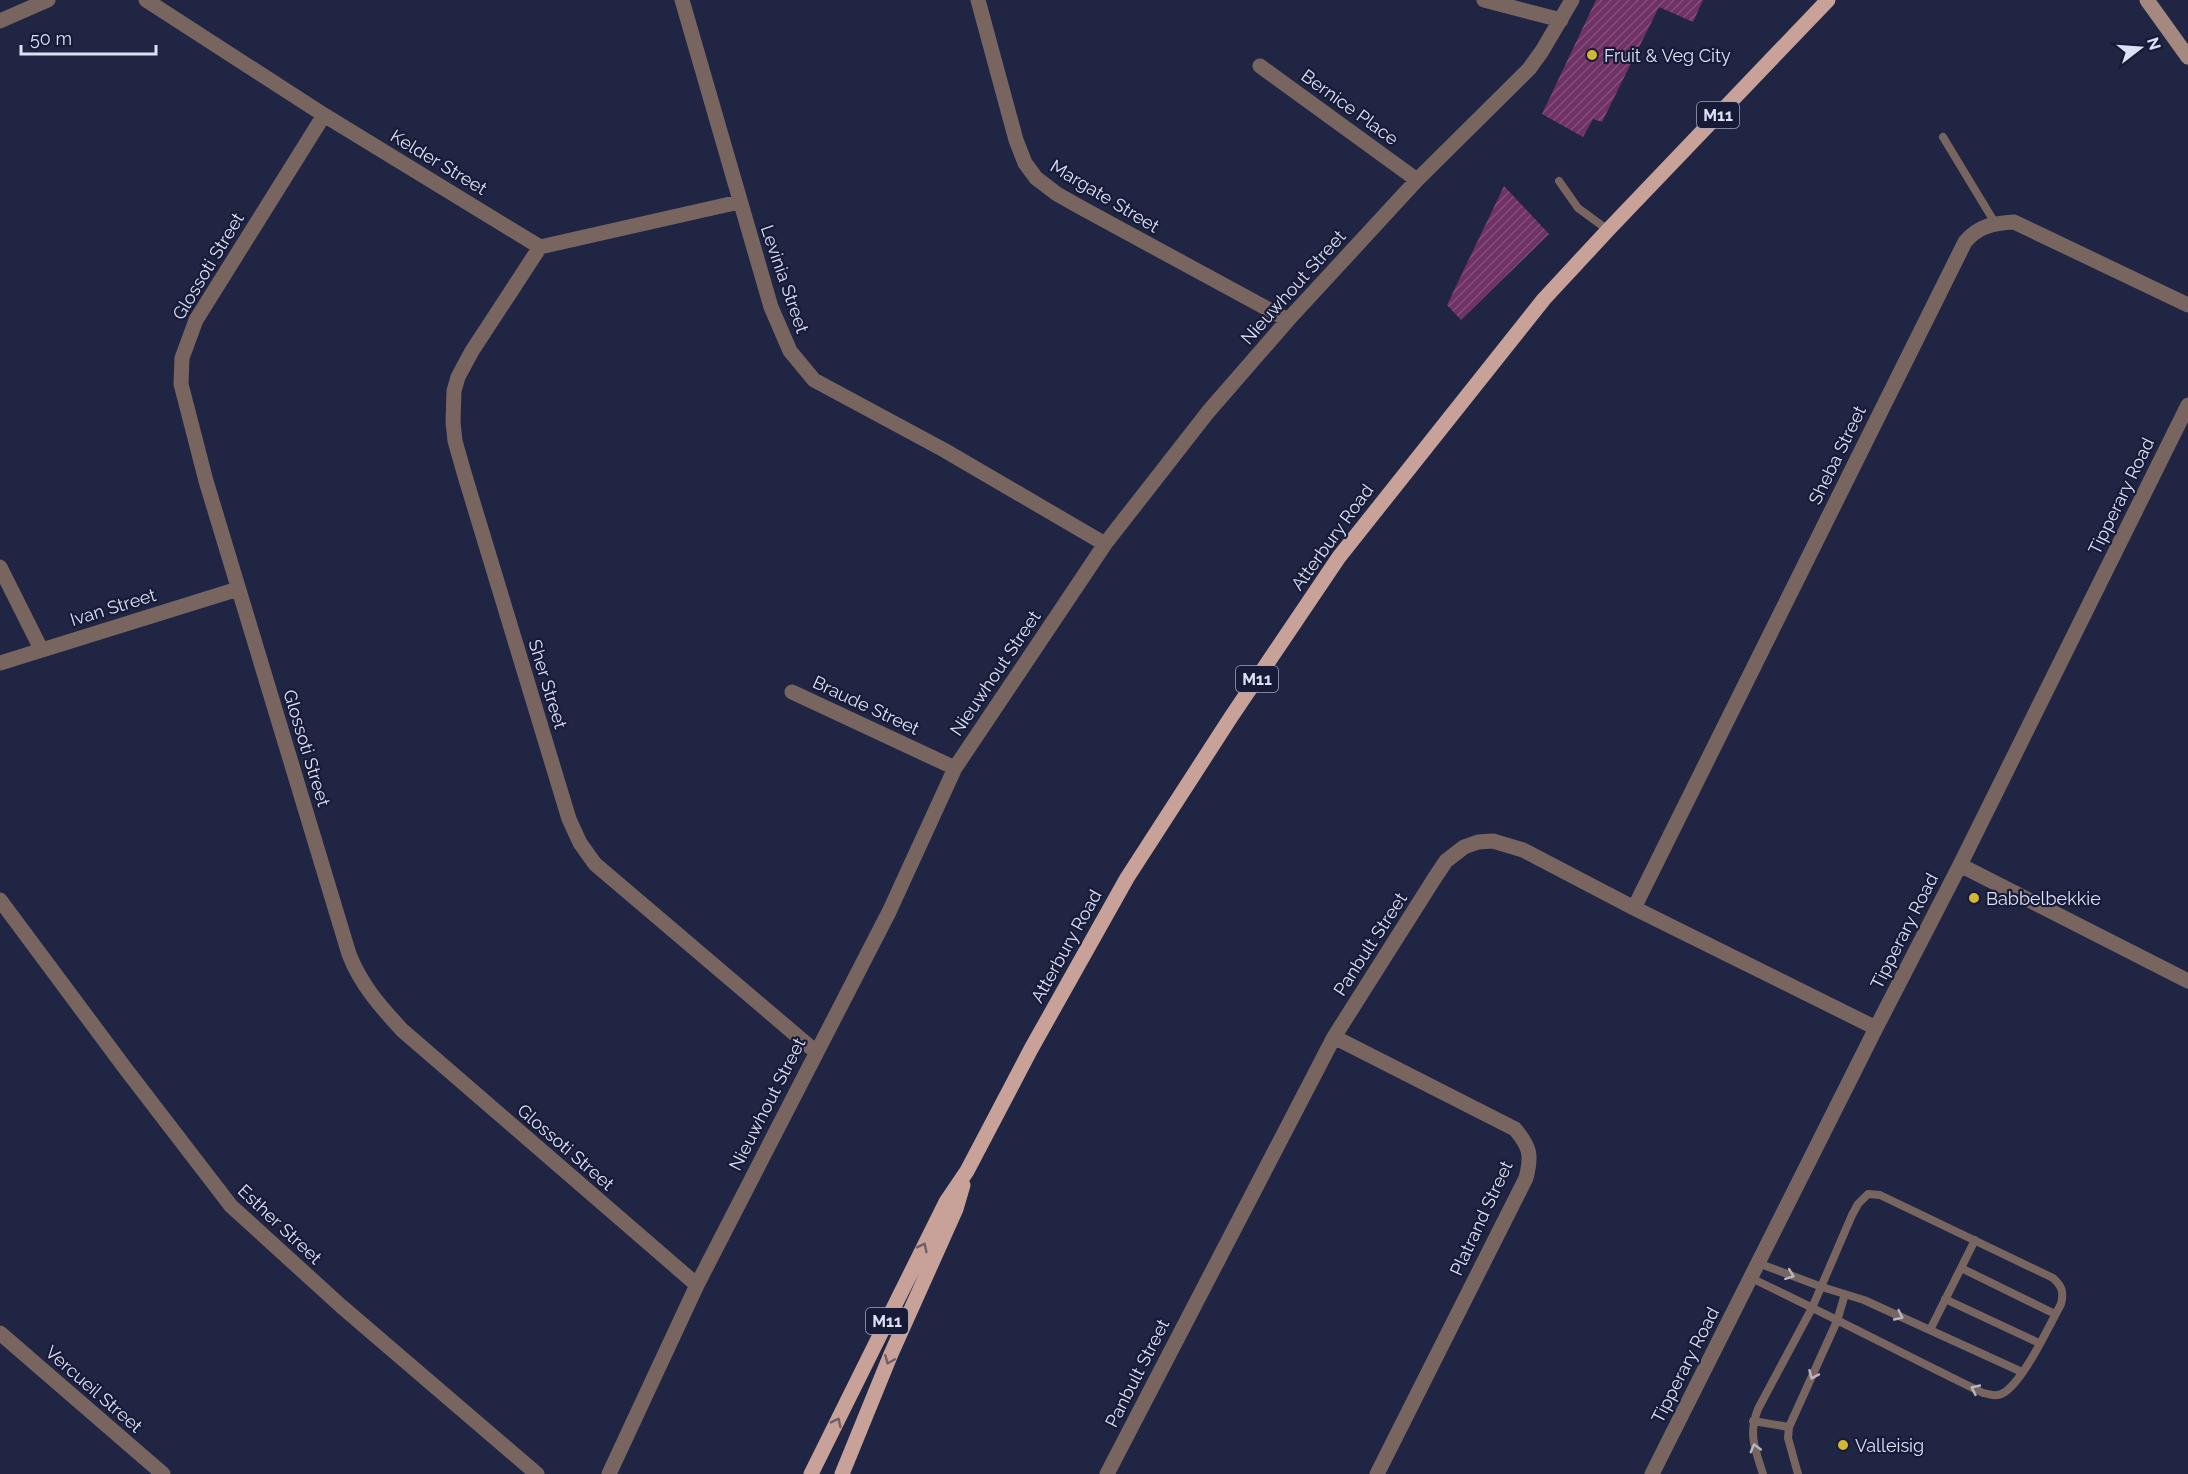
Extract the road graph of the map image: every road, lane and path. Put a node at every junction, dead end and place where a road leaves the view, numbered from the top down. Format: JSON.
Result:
{"nodes":[{"id":1,"x":48,"y":0,"type":"edge"},
{"id":2,"x":146,"y":0,"type":"edge"},
{"id":3,"x":682,"y":0,"type":"edge"},
{"id":4,"x":978,"y":0,"type":"edge"},
{"id":5,"x":1484,"y":0,"type":"edge"},
{"id":6,"x":1572,"y":0,"type":"edge"},
{"id":7,"x":1828,"y":0,"type":"edge"},
{"id":8,"x":2147,"y":0,"type":"edge"},
{"id":9,"x":1561,"y":20,"type":"junction"},
{"id":10,"x":0,"y":21,"type":"edge"},
{"id":11,"x":2188,"y":57,"type":"edge"},
{"id":12,"x":1260,"y":66,"type":"dead end"},
{"id":13,"x":324,"y":115,"type":"junction"},
{"id":14,"x":1943,"y":137,"type":"dead end"},
{"id":15,"x":1417,"y":180,"type":"junction"},
{"id":16,"x":1559,"y":181,"type":"dead end"},
{"id":17,"x":739,"y":201,"type":"junction"},
{"id":18,"x":1995,"y":223,"type":"junction"},
{"id":19,"x":1608,"y":230,"type":"junction"},
{"id":20,"x":540,"y":247,"type":"junction"},
{"id":21,"x":2188,"y":304,"type":"edge"},
{"id":22,"x":1288,"y":320,"type":"junction"},
{"id":23,"x":2188,"y":405,"type":"edge"},
{"id":24,"x":1105,"y":544,"type":"junction"},
{"id":25,"x":0,"y":567,"type":"edge"},
{"id":26,"x":238,"y":589,"type":"junction"},
{"id":27,"x":41,"y":649,"type":"junction"},
{"id":28,"x":0,"y":663,"type":"edge"},
{"id":29,"x":792,"y":692,"type":"dead end"},
{"id":30,"x":955,"y":768,"type":"junction"},
{"id":31,"x":1960,"y":865,"type":"junction"},
{"id":32,"x":0,"y":900,"type":"edge"},
{"id":33,"x":1634,"y":908,"type":"junction"},
{"id":34,"x":2188,"y":981,"type":"edge"},
{"id":35,"x":1876,"y":1028,"type":"junction"},
{"id":36,"x":1334,"y":1037,"type":"junction"},
{"id":37,"x":816,"y":1052,"type":"junction"},
{"id":38,"x":967,"y":1171,"type":"junction"},
{"id":39,"x":1975,"y":1240,"type":"junction"},
{"id":40,"x":1758,"y":1263,"type":"junction"},
{"id":41,"x":1961,"y":1268,"type":"junction"},
{"id":42,"x":1751,"y":1278,"type":"junction"},
{"id":43,"x":697,"y":1285,"type":"junction"},
{"id":44,"x":1822,"y":1287,"type":"junction"},
{"id":45,"x":1845,"y":1294,"type":"junction"},
{"id":46,"x":1946,"y":1299,"type":"junction"},
{"id":47,"x":1812,"y":1308,"type":"junction"},
{"id":48,"x":2055,"y":1314,"type":"junction"},
{"id":49,"x":1837,"y":1321,"type":"junction"},
{"id":50,"x":1930,"y":1330,"type":"junction"},
{"id":51,"x":0,"y":1333,"type":"edge"},
{"id":52,"x":2039,"y":1342,"type":"junction"},
{"id":53,"x":2022,"y":1372,"type":"junction"},
{"id":54,"x":1754,"y":1421,"type":"junction"},
{"id":55,"x":1789,"y":1427,"type":"junction"},
{"id":56,"x":163,"y":1474,"type":"edge"},
{"id":57,"x":537,"y":1474,"type":"edge"},
{"id":58,"x":609,"y":1474,"type":"edge"},
{"id":59,"x":811,"y":1474,"type":"edge"},
{"id":60,"x":842,"y":1474,"type":"edge"},
{"id":61,"x":1107,"y":1474,"type":"edge"},
{"id":62,"x":1377,"y":1474,"type":"edge"},
{"id":63,"x":1652,"y":1474,"type":"edge"},
{"id":64,"x":1763,"y":1474,"type":"edge"},
{"id":65,"x":1798,"y":1474,"type":"edge"}],
"edges":[{"from":1,"to":10,"type":"street"},
{"from":2,"to":13,"type":"street","name":"Kelder Street"},
{"from":3,"to":17,"type":"street","name":"Levinia Street"},
{"from":4,"to":22,"type":"street","name":"Margate Street"},
{"from":5,"to":9,"type":"street"},
{"from":6,"to":9,"type":"street","name":"Nieuwhout Street"},
{"from":7,"to":19,"type":"main road","name":"Atterbury Road","number":"M11"},
{"from":8,"to":11,"type":"street"},
{"from":9,"to":15,"type":"street","name":"Nieuwhout Street"},
{"from":12,"to":15,"type":"street","name":"Bernice Place"},
{"from":13,"to":20,"type":"street","name":"Kelder Street"},
{"from":13,"to":26,"type":"street","name":"Glossoti Street"},
{"from":14,"to":18,"type":"lane"},
{"from":15,"to":22,"type":"street","name":"Nieuwhout Street"},
{"from":16,"to":19,"type":"lane"},
{"from":17,"to":20,"type":"street"},
{"from":17,"to":24,"type":"street","name":"Levinia Street"},
{"from":18,"to":21,"type":"street"},
{"from":18,"to":33,"type":"street","name":"Sheba Street"},
{"from":19,"to":38,"type":"main road","name":"Atterbury Road","number":"M11"},
{"from":20,"to":37,"type":"street","name":"Sher Street"},
{"from":22,"to":24,"type":"street","name":"Nieuwhout Street"},
{"from":23,"to":31,"type":"street","name":"Tipperary Road"},
{"from":24,"to":30,"type":"street","name":"Nieuwhout Street"},
{"from":25,"to":27,"type":"street"},
{"from":26,"to":27,"type":"street","name":"Ivan Street"},
{"from":26,"to":43,"type":"street","name":"Glossoti Street"},
{"from":27,"to":28,"type":"street","name":"Ivan Street"},
{"from":29,"to":30,"type":"street","name":"Braude Street"},
{"from":30,"to":37,"type":"street","name":"Nieuwhout Street"},
{"from":31,"to":34,"type":"street"},
{"from":31,"to":35,"type":"street","name":"Tipperary Road"},
{"from":32,"to":57,"type":"street","name":"Esther Street"},
{"from":33,"to":35,"type":"street","name":"Panbult Street"},
{"from":33,"to":36,"type":"street","name":"Panbult Street"},
{"from":35,"to":40,"type":"street","name":"Tipperary Road"},
{"from":36,"to":61,"type":"street","name":"Panbult Street"},
{"from":36,"to":62,"type":"street","name":"Platrand Street"},
{"from":37,"to":43,"type":"street","name":"Nieuwhout Street"},
{"from":59,"to":38,"type":"main road","name":"Atterbury Road","number":"M11","one_way":true},
{"from":38,"to":60,"type":"main road","name":"Atterbury Road","number":"M11","one_way":true},
{"from":39,"to":41,"type":"lane"},
{"from":39,"to":44,"type":"lane"},
{"from":39,"to":48,"type":"lane"},
{"from":40,"to":42,"type":"street","name":"Tipperary Road"},
{"from":40,"to":44,"type":"lane","one_way":true},
{"from":41,"to":46,"type":"lane"},
{"from":41,"to":48,"type":"lane"},
{"from":42,"to":47,"type":"lane"},
{"from":42,"to":63,"type":"street","name":"Tipperary Road"},
{"from":43,"to":58,"type":"street","name":"Nieuwhout Street"},
{"from":44,"to":45,"type":"lane"},
{"from":44,"to":47,"type":"lane"},
{"from":45,"to":49,"type":"lane"},
{"from":45,"to":50,"type":"lane","one_way":true},
{"from":46,"to":50,"type":"lane"},
{"from":46,"to":52,"type":"lane"},
{"from":47,"to":49,"type":"lane"},
{"from":47,"to":54,"type":"lane"},
{"from":48,"to":52,"type":"lane"},
{"from":53,"to":49,"type":"lane","one_way":true},
{"from":49,"to":55,"type":"lane","one_way":true},
{"from":50,"to":53,"type":"lane"},
{"from":51,"to":56,"type":"street","name":"Vercueil Street"},
{"from":52,"to":53,"type":"lane"},
{"from":54,"to":55,"type":"lane"},
{"from":64,"to":54,"type":"lane","one_way":true},
{"from":55,"to":65,"type":"lane"}]}
